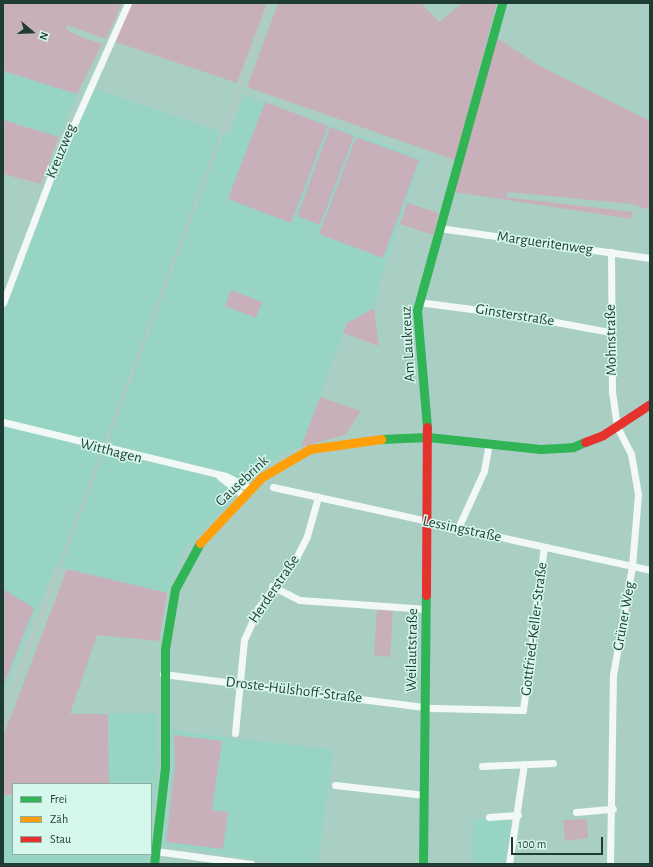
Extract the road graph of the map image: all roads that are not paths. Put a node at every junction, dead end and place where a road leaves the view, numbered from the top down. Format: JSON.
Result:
{"nodes":[{"id":1,"x":128,"y":3,"type":"edge"},
{"id":2,"x":502,"y":3,"type":"edge"},
{"id":3,"x":440,"y":228,"type":"junction"},
{"id":4,"x":611,"y":252,"type":"junction"},
{"id":5,"x":650,"y":258,"type":"edge"},
{"id":6,"x":6,"y":284,"type":"edge"},
{"id":7,"x":418,"y":302,"type":"junction"},
{"id":8,"x":3,"y":303,"type":"edge"},
{"id":9,"x":610,"y":332,"type":"junction"},
{"id":10,"x":650,"y":404,"type":"edge"},
{"id":11,"x":3,"y":422,"type":"edge"},
{"id":12,"x":617,"y":427,"type":"junction"},
{"id":13,"x":428,"y":437,"type":"junction"},
{"id":14,"x":489,"y":443,"type":"junction"},
{"id":15,"x":220,"y":477,"type":"junction"},
{"id":16,"x":273,"y":487,"type":"dead end"},
{"id":17,"x":251,"y":488,"type":"junction"},
{"id":18,"x":244,"y":496,"type":"junction"},
{"id":19,"x":318,"y":498,"type":"junction"},
{"id":20,"x":428,"y":522,"type":"junction"},
{"id":21,"x":458,"y":528,"type":"junction"},
{"id":22,"x":544,"y":547,"type":"junction"},
{"id":23,"x":632,"y":566,"type":"junction"},
{"id":24,"x":650,"y":570,"type":"edge"},
{"id":25,"x":272,"y":586,"type":"junction"},
{"id":26,"x":427,"y":609,"type":"junction"},
{"id":27,"x":163,"y":674,"type":"junction"},
{"id":28,"x":241,"y":683,"type":"junction"},
{"id":29,"x":425,"y":707,"type":"junction"},
{"id":30,"x":236,"y":733,"type":"dead end"},
{"id":31,"x":553,"y":763,"type":"dead end"},
{"id":32,"x":524,"y":764,"type":"junction"},
{"id":33,"x":482,"y":766,"type":"dead end"},
{"id":34,"x":335,"y":785,"type":"dead end"},
{"id":35,"x":424,"y":795,"type":"junction"},
{"id":36,"x":613,"y":809,"type":"junction"},
{"id":37,"x":576,"y":812,"type":"dead end"},
{"id":38,"x":518,"y":815,"type":"junction"},
{"id":39,"x":489,"y":817,"type":"dead end"},
{"id":40,"x":156,"y":851,"type":"junction"},
{"id":41,"x":233,"y":863,"type":"edge"},
{"id":42,"x":154,"y":864,"type":"edge"},
{"id":43,"x":251,"y":864,"type":"edge"},
{"id":44,"x":423,"y":864,"type":"edge"},
{"id":45,"x":509,"y":864,"type":"edge"},
{"id":46,"x":610,"y":864,"type":"edge"}],
"edges":[{"from":1,"to":6,"type":"street","name":"Kreuzweg"},
{"from":2,"to":3,"type":"street","name":"Am Laukreuz"},
{"from":3,"to":4,"type":"street","name":"Margueritenweg"},
{"from":3,"to":7,"type":"street","name":"Am Laukreuz"},
{"from":4,"to":5,"type":"street","name":"Margueritenweg"},
{"from":4,"to":9,"type":"street","name":"Mohnstraße"},
{"from":6,"to":8,"type":"street","name":"Kreuzweg"},
{"from":7,"to":9,"type":"street","name":"Ginsterstraße"},
{"from":7,"to":13,"type":"street","name":"Am Laukreuz"},
{"from":9,"to":12,"type":"street","name":"Mohnstraße"},
{"from":10,"to":12,"type":"street","name":"Gausebrink"},
{"from":11,"to":15,"type":"street","name":"Witthagen"},
{"from":12,"to":14,"type":"street","name":"Gausebrink"},
{"from":12,"to":23,"type":"street","name":"Grüner Weg"},
{"from":13,"to":14,"type":"street","name":"Gausebrink"},
{"from":13,"to":17,"type":"street","name":"Gausebrink"},
{"from":13,"to":20,"type":"street","name":"Weilautstraße"},
{"from":14,"to":21,"type":"street"},
{"from":15,"to":17,"type":"street","name":"Witthagen"},
{"from":15,"to":18,"type":"street","name":"Witthagen"},
{"from":16,"to":19,"type":"street","name":"Lessingstraße"},
{"from":17,"to":18,"type":"street","name":"Gausebrink"},
{"from":18,"to":27,"type":"street","name":"Gausebrink"},
{"from":19,"to":20,"type":"street","name":"Lessingstraße"},
{"from":19,"to":25,"type":"street","name":"Herderstraße"},
{"from":20,"to":21,"type":"street","name":"Lessingstraße"},
{"from":20,"to":26,"type":"street","name":"Weilautstraße"},
{"from":21,"to":22,"type":"street","name":"Lessingstraße"},
{"from":22,"to":23,"type":"street","name":"Lessingstraße"},
{"from":22,"to":29,"type":"street","name":"Gottfried-Keller-Straße"},
{"from":23,"to":24,"type":"street","name":"Lessingstraße"},
{"from":23,"to":36,"type":"street","name":"Grüner Weg"},
{"from":25,"to":26,"type":"street"},
{"from":25,"to":28,"type":"street","name":"Herderstraße"},
{"from":26,"to":29,"type":"street","name":"Weilautstraße"},
{"from":27,"to":28,"type":"street","name":"Droste-Hülshoff-Straße"},
{"from":27,"to":40,"type":"street","name":"Gausebrink"},
{"from":28,"to":29,"type":"street","name":"Droste-Hülshoff-Straße"},
{"from":28,"to":30,"type":"street","name":"Herderstraße"},
{"from":29,"to":35,"type":"street","name":"Weilautstraße"},
{"from":31,"to":32,"type":"street"},
{"from":32,"to":33,"type":"street"},
{"from":32,"to":38,"type":"street"},
{"from":34,"to":35,"type":"street"},
{"from":35,"to":44,"type":"street","name":"Weilautstraße"},
{"from":36,"to":37,"type":"street"},
{"from":36,"to":46,"type":"street","name":"Grüner Weg"},
{"from":38,"to":39,"type":"street"},
{"from":38,"to":45,"type":"street"},
{"from":40,"to":41,"type":"street"},
{"from":40,"to":42,"type":"street","name":"Gausebrink"},
{"from":41,"to":43,"type":"street"}]}
